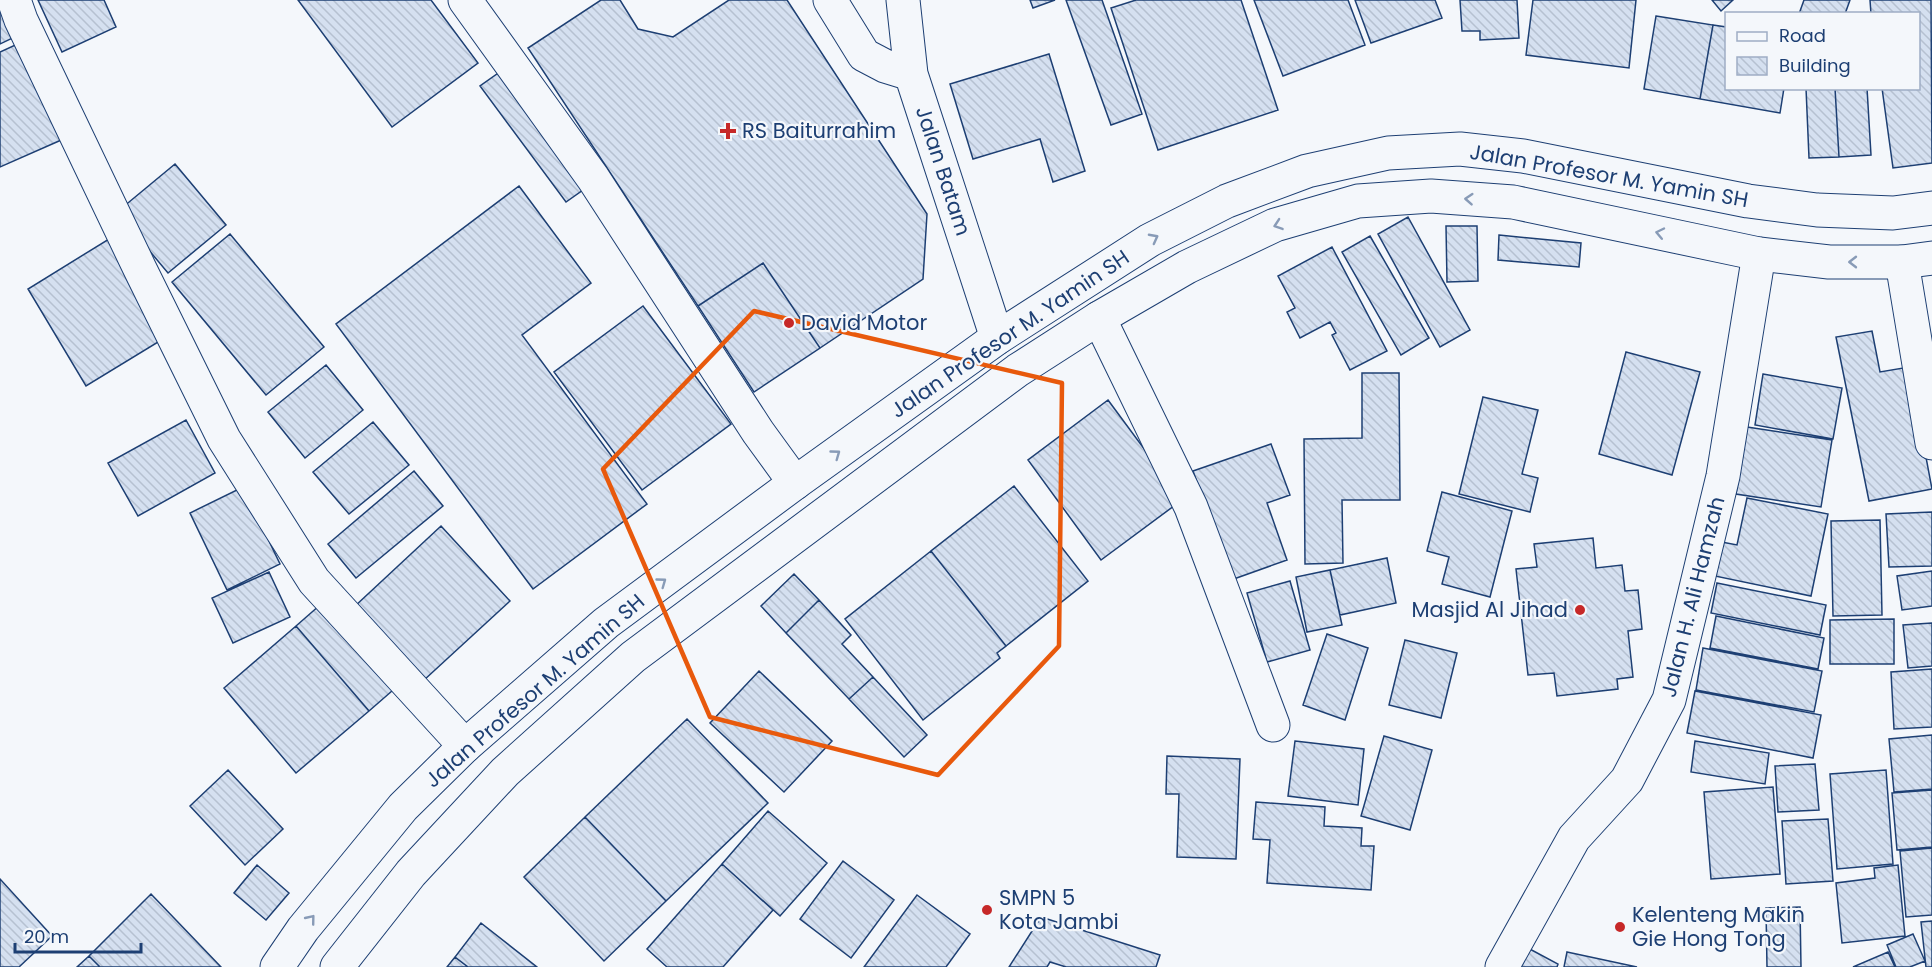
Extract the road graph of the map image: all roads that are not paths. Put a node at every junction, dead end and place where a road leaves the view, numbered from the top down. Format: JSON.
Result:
{"nodes":[{"id":1,"x":14,"y":0,"type":"edge"},
{"id":2,"x":465,"y":0,"type":"edge"},
{"id":3,"x":830,"y":0,"type":"edge"},
{"id":4,"x":903,"y":0,"type":"edge"},
{"id":5,"x":911,"y":74,"type":"junction"},
{"id":6,"x":1932,"y":208,"type":"edge"},
{"id":7,"x":1759,"y":254,"type":"junction"},
{"id":8,"x":1917,"y":260,"type":"edge"},
{"id":9,"x":1099,"y":318,"type":"junction"},
{"id":10,"x":997,"y":338,"type":"junction"},
{"id":11,"x":1932,"y":443,"type":"edge"},
{"id":12,"x":795,"y":483,"type":"junction"},
{"id":13,"x":1273,"y":725,"type":"dead end"},
{"id":14,"x":465,"y":746,"type":"junction"},
{"id":15,"x":404,"y":807,"type":"junction"},
{"id":16,"x":441,"y":839,"type":"junction"},
{"id":17,"x":277,"y":967,"type":"edge"},
{"id":18,"x":338,"y":967,"type":"edge"},
{"id":19,"x":1502,"y":967,"type":"edge"}],
"edges":[{"from":1,"to":14,"type":"main road"},
{"from":2,"to":12,"type":"main road"},
{"from":3,"to":5,"type":"main road"},
{"from":4,"to":5,"type":"main road","name":"Jalan Batam"},
{"from":5,"to":10,"type":"main road","name":"Jalan Batam"},
{"from":10,"to":6,"type":"main road","name":"Jalan Profesor M. Yamin SH","one_way":true},
{"from":8,"to":7,"type":"main road","name":"Jalan Profesor M. Yamin SH","one_way":true},
{"from":7,"to":9,"type":"main road","name":"Jalan Profesor M. Yamin SH","one_way":true},
{"from":7,"to":19,"type":"main road","name":"Jalan H. Ali Hamzah"},
{"from":8,"to":11,"type":"main road"},
{"from":9,"to":13,"type":"main road"},
{"from":9,"to":16,"type":"main road","name":"Jalan Profesor M. Yamin SH"},
{"from":12,"to":10,"type":"main road","name":"Jalan Profesor M. Yamin SH","one_way":true},
{"from":14,"to":12,"type":"main road","name":"Jalan Profesor M. Yamin SH","one_way":true},
{"from":14,"to":15,"type":"main road","name":"Jalan Profesor M. Yamin SH"},
{"from":15,"to":16,"type":"main road"},
{"from":17,"to":15,"type":"main road","name":"Jalan Profesor M. Yamin SH","one_way":true},
{"from":16,"to":18,"type":"main road","name":"Jalan Profesor M. Yamin SH"}]}
